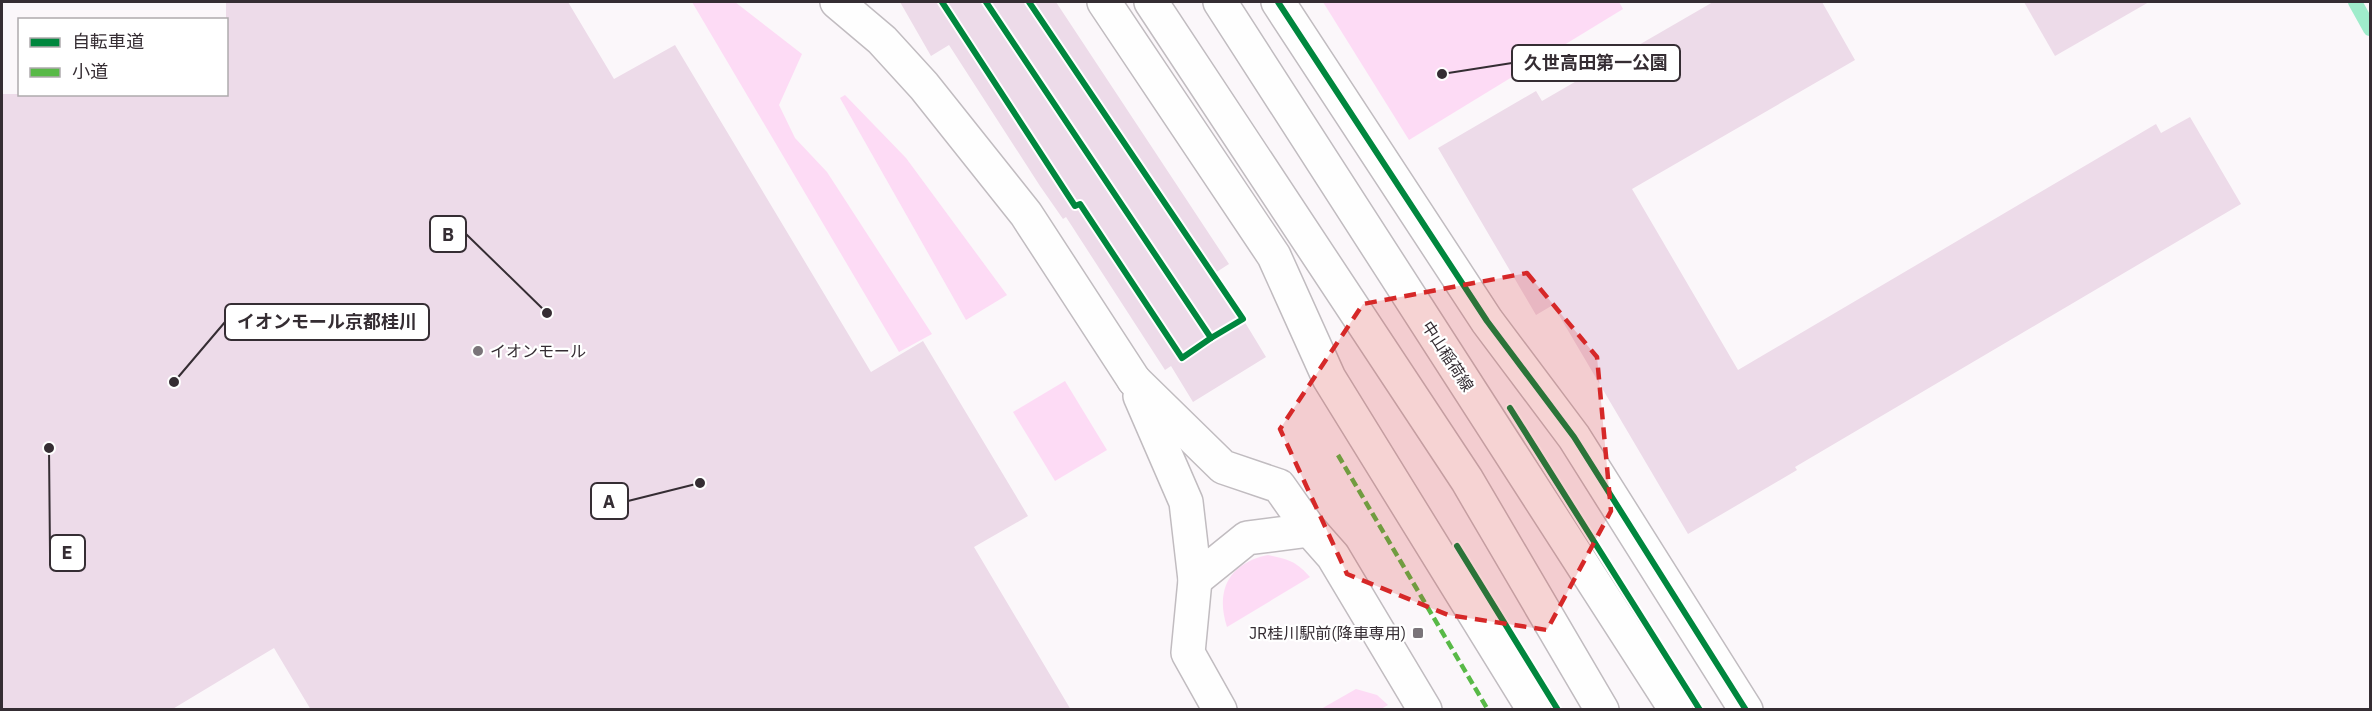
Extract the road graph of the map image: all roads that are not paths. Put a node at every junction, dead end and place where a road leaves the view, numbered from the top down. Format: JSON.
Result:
{"nodes":[{"id":1,"x":837,"y":2,"type":"edge"},
{"id":2,"x":1104,"y":2,"type":"edge"},
{"id":3,"x":1151,"y":2,"type":"edge"},
{"id":4,"x":1220,"y":2,"type":"edge"},
{"id":5,"x":1278,"y":2,"type":"edge"},
{"id":6,"x":1134,"y":380,"type":"junction"},
{"id":7,"x":1310,"y":530,"type":"junction"},
{"id":8,"x":1195,"y":579,"type":"junction"},
{"id":9,"x":1220,"y":710,"type":"edge"},
{"id":10,"x":1425,"y":710,"type":"edge"},
{"id":11,"x":1534,"y":710,"type":"edge"},
{"id":12,"x":1602,"y":710,"type":"edge"},
{"id":13,"x":1676,"y":710,"type":"edge"},
{"id":14,"x":1746,"y":710,"type":"edge"}],
"edges":[{"from":1,"to":6,"type":"street"},
{"from":2,"to":11,"type":"street"},
{"from":3,"to":12,"type":"street"},
{"from":4,"to":13,"type":"street","name":"中山稲荷線"},
{"from":5,"to":14,"type":"street"},
{"from":6,"to":7,"type":"street"},
{"from":6,"to":8,"type":"street"},
{"from":7,"to":8,"type":"street"},
{"from":7,"to":10,"type":"street"},
{"from":8,"to":9,"type":"street"}]}
